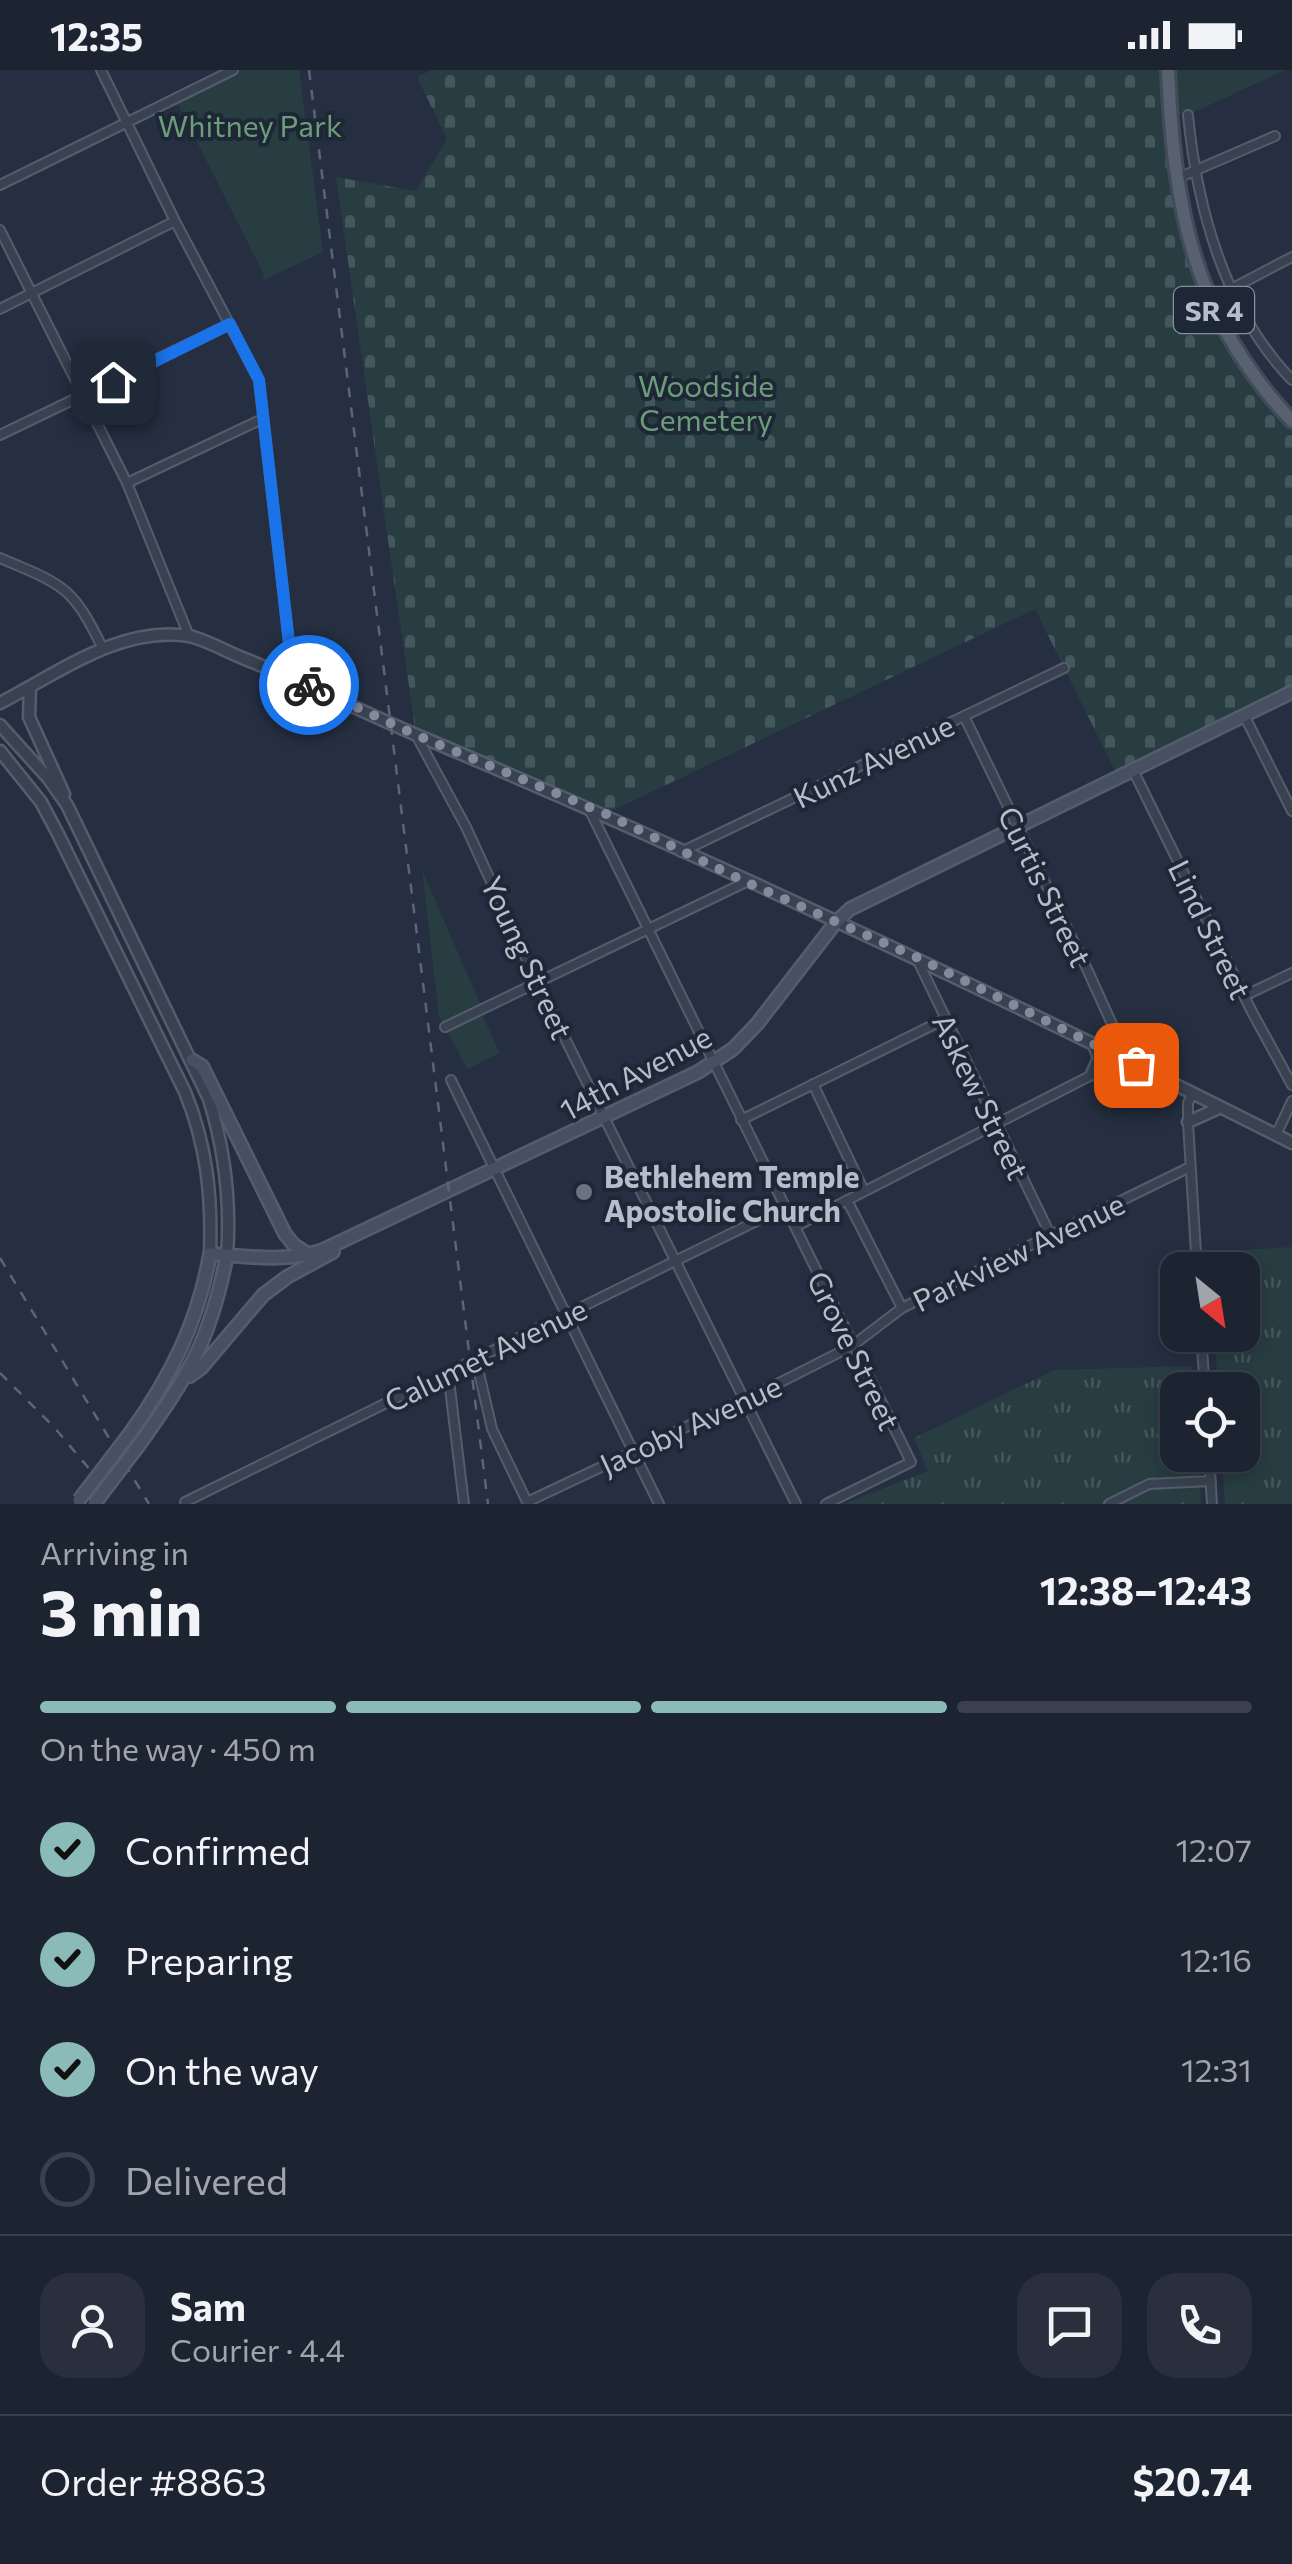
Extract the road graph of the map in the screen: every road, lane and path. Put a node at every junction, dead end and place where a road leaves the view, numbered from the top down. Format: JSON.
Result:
{"nodes":[{"id":1,"x":101,"y":70,"type":"edge"},
{"id":2,"x":234,"y":70,"type":"edge"},
{"id":3,"x":1168,"y":70,"type":"edge"},
{"id":4,"x":1188,"y":115,"type":"dead end"},
{"id":5,"x":128,"y":121,"type":"junction"},
{"id":6,"x":1275,"y":136,"type":"dead end"},
{"id":7,"x":1194,"y":172,"type":"junction"},
{"id":8,"x":1175,"y":180,"type":"junction"},
{"id":9,"x":0,"y":186,"type":"edge"},
{"id":10,"x":175,"y":221,"type":"junction"},
{"id":11,"x":0,"y":230,"type":"edge"},
{"id":12,"x":1292,"y":258,"type":"edge"},
{"id":13,"x":1233,"y":288,"type":"junction"},
{"id":14,"x":30,"y":295,"type":"junction"},
{"id":15,"x":0,"y":310,"type":"edge"},
{"id":16,"x":230,"y":324,"type":"junction"},
{"id":17,"x":1292,"y":380,"type":"edge"},
{"id":18,"x":83,"y":396,"type":"junction"},
{"id":19,"x":262,"y":419,"type":"junction"},
{"id":20,"x":1292,"y":421,"type":"edge"},
{"id":21,"x":0,"y":435,"type":"edge"},
{"id":22,"x":126,"y":483,"type":"junction"},
{"id":23,"x":0,"y":558,"type":"edge"},
{"id":24,"x":189,"y":636,"type":"junction"},
{"id":25,"x":103,"y":648,"type":"junction"},
{"id":26,"x":1064,"y":668,"type":"dead end"},
{"id":27,"x":293,"y":678,"type":"junction"},
{"id":28,"x":30,"y":688,"type":"junction"},
{"id":29,"x":1292,"y":692,"type":"edge"},
{"id":30,"x":0,"y":703,"type":"edge"},
{"id":31,"x":1244,"y":715,"type":"junction"},
{"id":32,"x":964,"y":716,"type":"junction"},
{"id":33,"x":0,"y":724,"type":"edge"},
{"id":34,"x":416,"y":735,"type":"junction"},
{"id":35,"x":0,"y":752,"type":"edge"},
{"id":36,"x":1133,"y":770,"type":"junction"},
{"id":37,"x":67,"y":805,"type":"junction"},
{"id":38,"x":1291,"y":806,"type":"edge"},
{"id":39,"x":588,"y":808,"type":"junction"},
{"id":40,"x":1018,"y":826,"type":"junction"},
{"id":41,"x":681,"y":852,"type":"junction"},
{"id":42,"x":746,"y":882,"type":"junction"},
{"id":43,"x":836,"y":922,"type":"junction"},
{"id":44,"x":648,"y":928,"type":"junction"},
{"id":45,"x":916,"y":957,"type":"junction"},
{"id":46,"x":1292,"y":973,"type":"edge"},
{"id":47,"x":538,"y":982,"type":"junction"},
{"id":48,"x":1244,"y":996,"type":"junction"},
{"id":49,"x":945,"y":1019,"type":"junction"},
{"id":50,"x":445,"y":1027,"type":"dead end"},
{"id":51,"x":1115,"y":1030,"type":"junction"},
{"id":52,"x":1094,"y":1044,"type":"junction"},
{"id":53,"x":1123,"y":1058,"type":"junction"},
{"id":54,"x":192,"y":1060,"type":"junction"},
{"id":55,"x":714,"y":1062,"type":"junction"},
{"id":56,"x":1092,"y":1074,"type":"junction"},
{"id":57,"x":451,"y":1080,"type":"dead end"},
{"id":58,"x":813,"y":1084,"type":"junction"},
{"id":59,"x":1292,"y":1085,"type":"edge"},
{"id":60,"x":1192,"y":1094,"type":"junction"},
{"id":61,"x":1292,"y":1101,"type":"edge"},
{"id":62,"x":1220,"y":1108,"type":"junction"},
{"id":63,"x":606,"y":1118,"type":"junction"},
{"id":64,"x":742,"y":1120,"type":"junction"},
{"id":65,"x":1188,"y":1122,"type":"junction"},
{"id":66,"x":995,"y":1124,"type":"junction"},
{"id":67,"x":1276,"y":1135,"type":"junction"},
{"id":68,"x":1292,"y":1143,"type":"edge"},
{"id":69,"x":1190,"y":1166,"type":"junction"},
{"id":70,"x":496,"y":1169,"type":"junction"},
{"id":71,"x":864,"y":1191,"type":"junction"},
{"id":72,"x":848,"y":1200,"type":"junction"},
{"id":73,"x":785,"y":1208,"type":"junction"},
{"id":74,"x":796,"y":1228,"type":"junction"},
{"id":75,"x":1050,"y":1234,"type":"junction"},
{"id":76,"x":339,"y":1242,"type":"junction"},
{"id":77,"x":1195,"y":1252,"type":"edge"},
{"id":78,"x":210,"y":1254,"type":"junction"},
{"id":79,"x":227,"y":1255,"type":"junction"},
{"id":80,"x":309,"y":1255,"type":"junction"},
{"id":81,"x":675,"y":1262,"type":"junction"},
{"id":82,"x":902,"y":1308,"type":"junction"},
{"id":83,"x":565,"y":1313,"type":"junction"},
{"id":84,"x":852,"y":1346,"type":"junction"},
{"id":85,"x":476,"y":1360,"type":"junction"},
{"id":86,"x":448,"y":1372,"type":"junction"},
{"id":87,"x":186,"y":1378,"type":"junction"},
{"id":88,"x":746,"y":1400,"type":"junction"},
{"id":89,"x":632,"y":1451,"type":"junction"},
{"id":90,"x":1210,"y":1472,"type":"edge"},
{"id":91,"x":1211,"y":1481,"type":"junction"},
{"id":92,"x":78,"y":1502,"type":"edge"},
{"id":93,"x":184,"y":1502,"type":"edge"},
{"id":94,"x":528,"y":1503,"type":"edge"},
{"id":95,"x":829,"y":1503,"type":"edge"},
{"id":96,"x":94,"y":1504,"type":"edge"},
{"id":97,"x":464,"y":1504,"type":"edge"},
{"id":98,"x":659,"y":1504,"type":"edge"},
{"id":99,"x":796,"y":1504,"type":"edge"},
{"id":100,"x":1109,"y":1504,"type":"edge"},
{"id":101,"x":1212,"y":1504,"type":"edge"}],
"edges":[{"from":1,"to":5,"type":"street"},
{"from":2,"to":5,"type":"street"},
{"from":3,"to":8,"type":"main road","number":"SR 4"},
{"from":4,"to":7,"type":"street"},
{"from":5,"to":9,"type":"street"},
{"from":5,"to":10,"type":"street"},
{"from":6,"to":7,"type":"street"},
{"from":7,"to":8,"type":"street"},
{"from":7,"to":13,"type":"street"},
{"from":8,"to":20,"type":"main road","number":"SR 4"},
{"from":10,"to":14,"type":"street"},
{"from":10,"to":16,"type":"street"},
{"from":11,"to":14,"type":"street"},
{"from":12,"to":13,"type":"street"},
{"from":13,"to":17,"type":"street"},
{"from":14,"to":15,"type":"street"},
{"from":14,"to":18,"type":"street"},
{"from":16,"to":18,"type":"street"},
{"from":16,"to":19,"type":"street"},
{"from":18,"to":21,"type":"street"},
{"from":18,"to":22,"type":"street"},
{"from":19,"to":22,"type":"street"},
{"from":19,"to":27,"type":"street"},
{"from":22,"to":24,"type":"street"},
{"from":23,"to":25,"type":"street"},
{"from":24,"to":25,"type":"street"},
{"from":24,"to":27,"type":"street"},
{"from":25,"to":28,"type":"street"},
{"from":26,"to":32,"type":"street","name":"Kunz Avenue"},
{"from":27,"to":34,"type":"street"},
{"from":28,"to":30,"type":"street"},
{"from":28,"to":37,"type":"street"},
{"from":29,"to":31,"type":"main road","name":"14th Avenue"},
{"from":31,"to":36,"type":"main road","name":"14th Avenue"},
{"from":31,"to":38,"type":"street"},
{"from":32,"to":40,"type":"street","name":"Curtis Street"},
{"from":32,"to":41,"type":"street","name":"Kunz Avenue"},
{"from":33,"to":37,"type":"street"},
{"from":34,"to":39,"type":"street"},
{"from":34,"to":47,"type":"street","name":"Young Street"},
{"from":35,"to":78,"type":"street"},
{"from":36,"to":40,"type":"main road","name":"14th Avenue"},
{"from":36,"to":48,"type":"street","name":"Lind Street"},
{"from":37,"to":54,"type":"street"},
{"from":39,"to":41,"type":"street"},
{"from":39,"to":44,"type":"street","name":"Grove Street"},
{"from":40,"to":43,"type":"main road","name":"14th Avenue"},
{"from":40,"to":51,"type":"street","name":"Curtis Street"},
{"from":41,"to":42,"type":"street"},
{"from":42,"to":43,"type":"street"},
{"from":42,"to":44,"type":"street"},
{"from":43,"to":45,"type":"street"},
{"from":43,"to":55,"type":"main road","name":"14th Avenue"},
{"from":44,"to":47,"type":"street"},
{"from":44,"to":55,"type":"street","name":"Grove Street"},
{"from":45,"to":49,"type":"street","name":"Askew Street"},
{"from":45,"to":52,"type":"street"},
{"from":46,"to":48,"type":"street"},
{"from":47,"to":50,"type":"street"},
{"from":47,"to":63,"type":"street","name":"Young Street"},
{"from":48,"to":59,"type":"street","name":"Lind Street"},
{"from":49,"to":58,"type":"street"},
{"from":49,"to":66,"type":"street","name":"Askew Street"},
{"from":51,"to":52,"type":"street"},
{"from":51,"to":53,"type":"street","name":"Curtis Street"},
{"from":52,"to":53,"type":"street"},
{"from":52,"to":56,"type":"street"},
{"from":53,"to":56,"type":"street"},
{"from":53,"to":60,"type":"street"},
{"from":54,"to":79,"type":"street"},
{"from":54,"to":80,"type":"main road"},
{"from":55,"to":63,"type":"main road","name":"14th Avenue"},
{"from":55,"to":64,"type":"street","name":"Grove Street"},
{"from":56,"to":66,"type":"street"},
{"from":57,"to":70,"type":"street"},
{"from":58,"to":64,"type":"street"},
{"from":58,"to":71,"type":"street"},
{"from":60,"to":62,"type":"street"},
{"from":60,"to":65,"type":"street"},
{"from":61,"to":67,"type":"street"},
{"from":62,"to":65,"type":"street"},
{"from":62,"to":67,"type":"street"},
{"from":63,"to":70,"type":"main road","name":"14th Avenue"},
{"from":63,"to":81,"type":"street","name":"Young Street"},
{"from":64,"to":73,"type":"street","name":"Grove Street"},
{"from":65,"to":69,"type":"street"},
{"from":66,"to":71,"type":"street"},
{"from":66,"to":75,"type":"street","name":"Askew Street"},
{"from":67,"to":68,"type":"street"},
{"from":69,"to":75,"type":"street","name":"Parkview Avenue"},
{"from":69,"to":77,"type":"street"},
{"from":70,"to":76,"type":"main road","name":"14th Avenue"},
{"from":70,"to":83,"type":"street"},
{"from":71,"to":72,"type":"street"},
{"from":72,"to":74,"type":"street"},
{"from":72,"to":82,"type":"street"},
{"from":73,"to":74,"type":"street","name":"Grove Street"},
{"from":73,"to":81,"type":"street","name":"Calumet Avenue"},
{"from":74,"to":84,"type":"street","name":"Grove Street"},
{"from":75,"to":82,"type":"street","name":"Parkview Avenue"},
{"from":76,"to":80,"type":"main road","name":"14th Avenue"},
{"from":76,"to":87,"type":"main road"},
{"from":78,"to":79,"type":"main road","name":"14th Avenue"},
{"from":78,"to":92,"type":"main road","bridge":true},
{"from":79,"to":80,"type":"main road","name":"14th Avenue"},
{"from":79,"to":87,"type":"main road"},
{"from":81,"to":83,"type":"street","name":"Calumet Avenue"},
{"from":81,"to":88,"type":"street","name":"Young Street"},
{"from":82,"to":84,"type":"street","name":"Parkview Avenue"},
{"from":83,"to":85,"type":"street","name":"Calumet Avenue"},
{"from":83,"to":89,"type":"street"},
{"from":84,"to":88,"type":"street","name":"Jacoby Avenue"},
{"from":84,"to":95,"type":"street","name":"Grove Street"},
{"from":85,"to":86,"type":"street","name":"Calumet Avenue"},
{"from":85,"to":94,"type":"street"},
{"from":86,"to":93,"type":"street","name":"Calumet Avenue"},
{"from":86,"to":97,"type":"street"},
{"from":87,"to":96,"type":"main road","bridge":true},
{"from":88,"to":89,"type":"street","name":"Jacoby Avenue"},
{"from":88,"to":99,"type":"street","name":"Young Street"},
{"from":89,"to":94,"type":"street","name":"Jacoby Avenue"},
{"from":89,"to":98,"type":"street"},
{"from":90,"to":91,"type":"street"},
{"from":91,"to":100,"type":"street"},
{"from":91,"to":101,"type":"street"}]}
